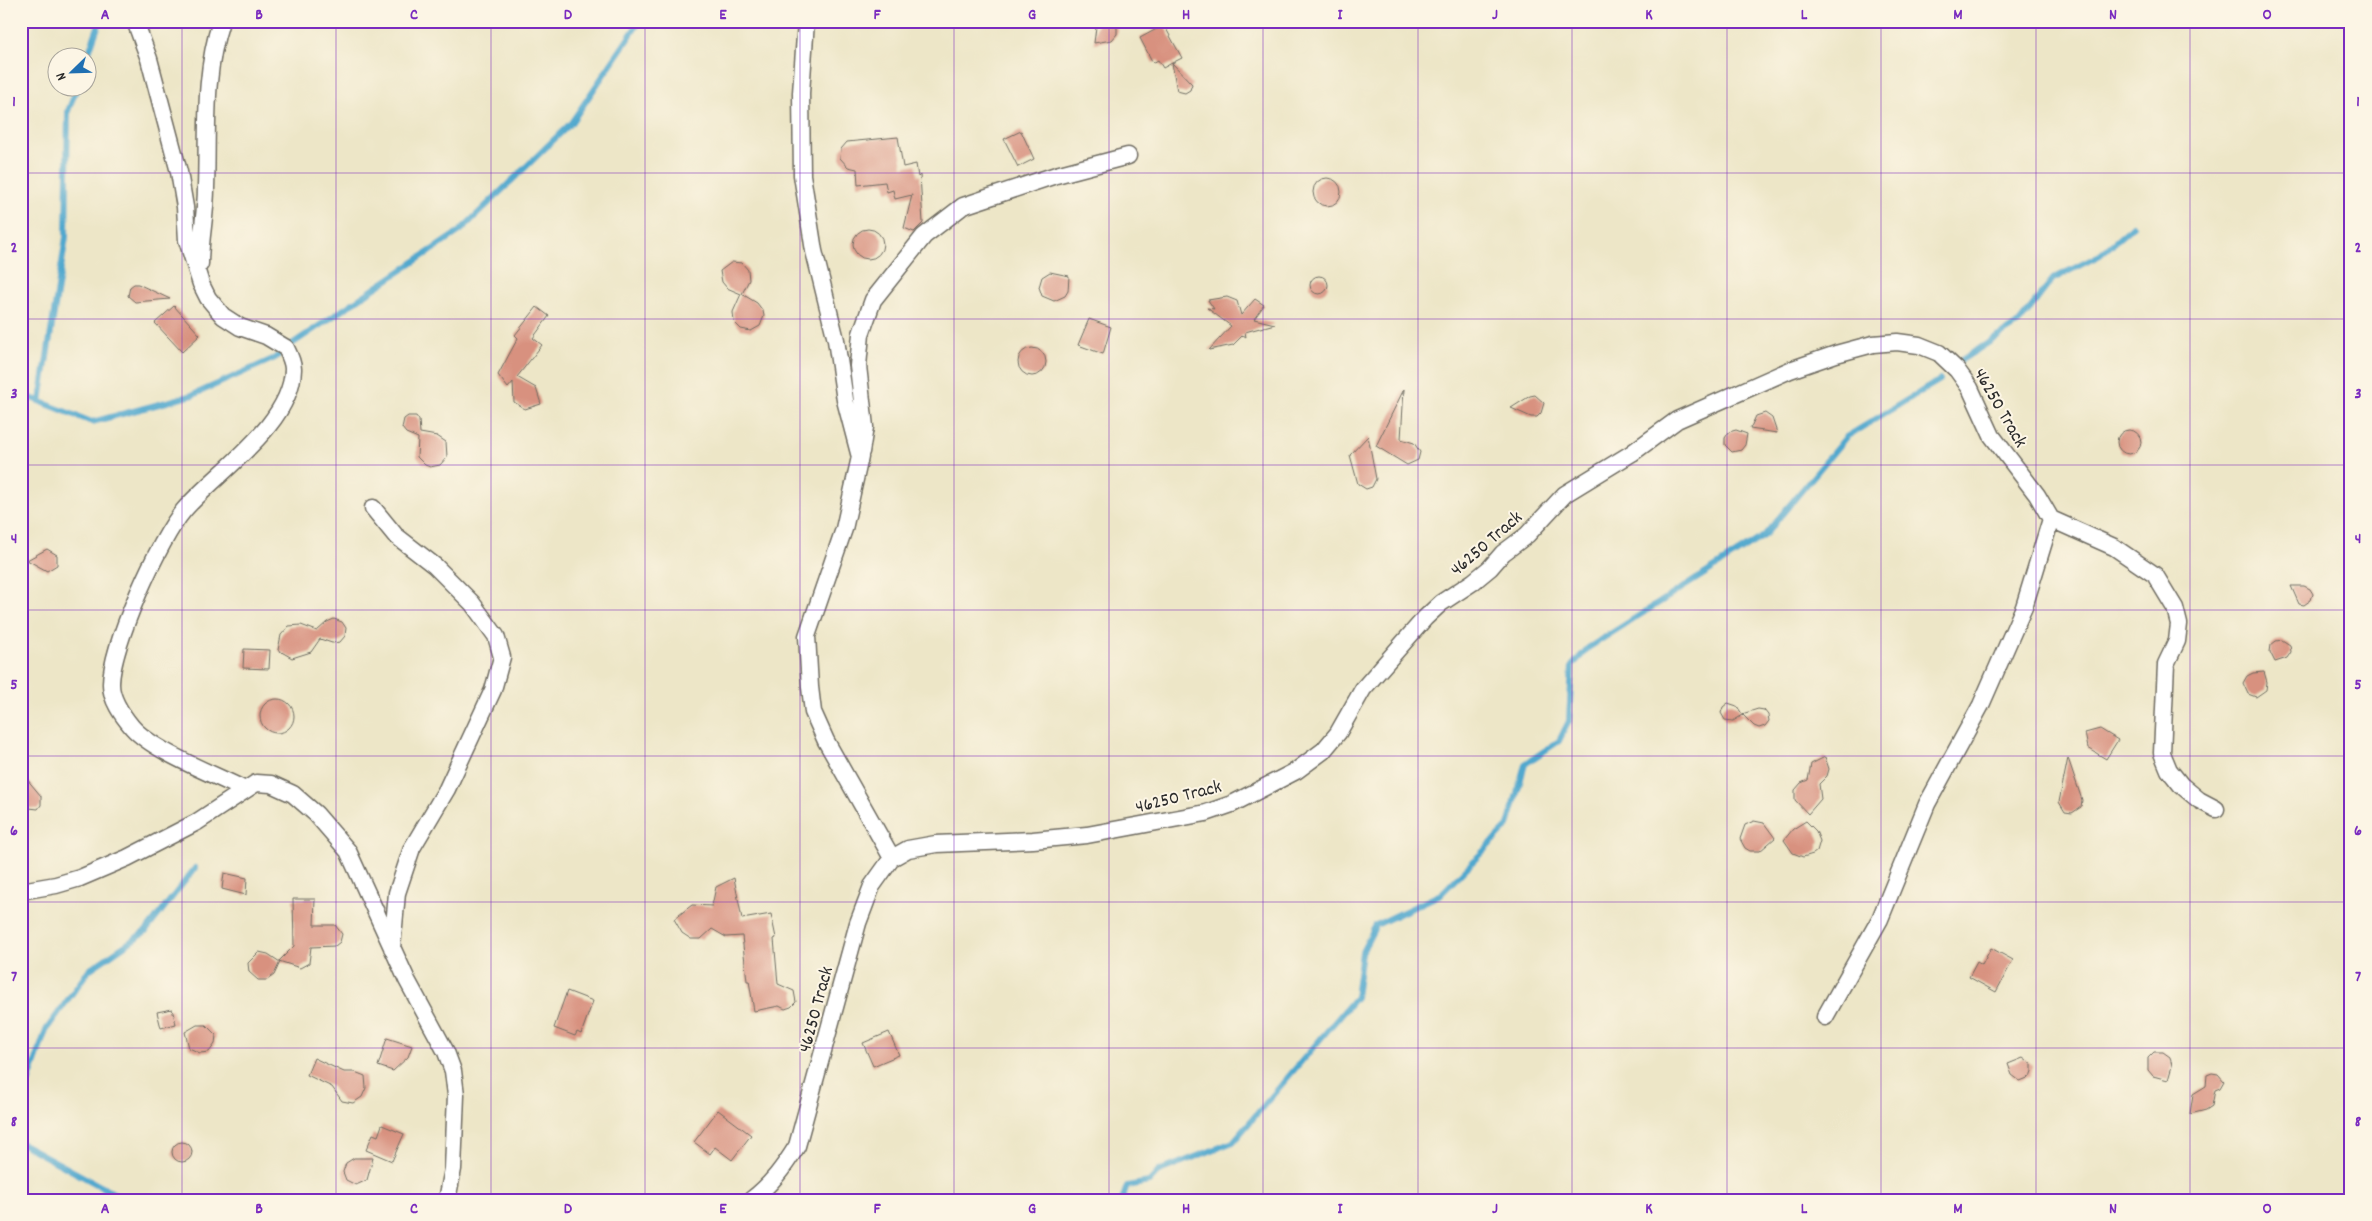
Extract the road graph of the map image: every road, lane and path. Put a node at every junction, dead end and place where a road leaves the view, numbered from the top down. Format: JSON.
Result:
{"nodes":[{"id":1,"x":136,"y":21,"type":"edge"},
{"id":2,"x":221,"y":21,"type":"edge"},
{"id":3,"x":806,"y":21,"type":"edge"},
{"id":4,"x":1128,"y":156,"type":"dead end"},
{"id":5,"x":201,"y":284,"type":"junction"},
{"id":6,"x":860,"y":457,"type":"junction"},
{"id":7,"x":373,"y":508,"type":"dead end"},
{"id":8,"x":2052,"y":519,"type":"junction"},
{"id":9,"x":244,"y":790,"type":"junction"},
{"id":10,"x":2216,"y":809,"type":"dead end"},
{"id":11,"x":892,"y":858,"type":"junction"},
{"id":12,"x":21,"y":890,"type":"edge"},
{"id":13,"x":392,"y":948,"type":"junction"},
{"id":14,"x":1825,"y":1018,"type":"dead end"},
{"id":15,"x":447,"y":1200,"type":"edge"},
{"id":16,"x":751,"y":1200,"type":"edge"}],
"edges":[{"from":1,"to":5,"type":"street"},
{"from":2,"to":5,"type":"street"},
{"from":3,"to":6,"type":"street"},
{"from":4,"to":6,"type":"street"},
{"from":5,"to":9,"type":"street"},
{"from":6,"to":11,"type":"street"},
{"from":7,"to":13,"type":"street"},
{"from":8,"to":10,"type":"street"},
{"from":8,"to":11,"type":"street","name":"46250 Track"},
{"from":8,"to":14,"type":"street"},
{"from":9,"to":12,"type":"street"},
{"from":9,"to":13,"type":"street"},
{"from":11,"to":16,"type":"street","name":"46250 Track"},
{"from":13,"to":15,"type":"street"}]}
